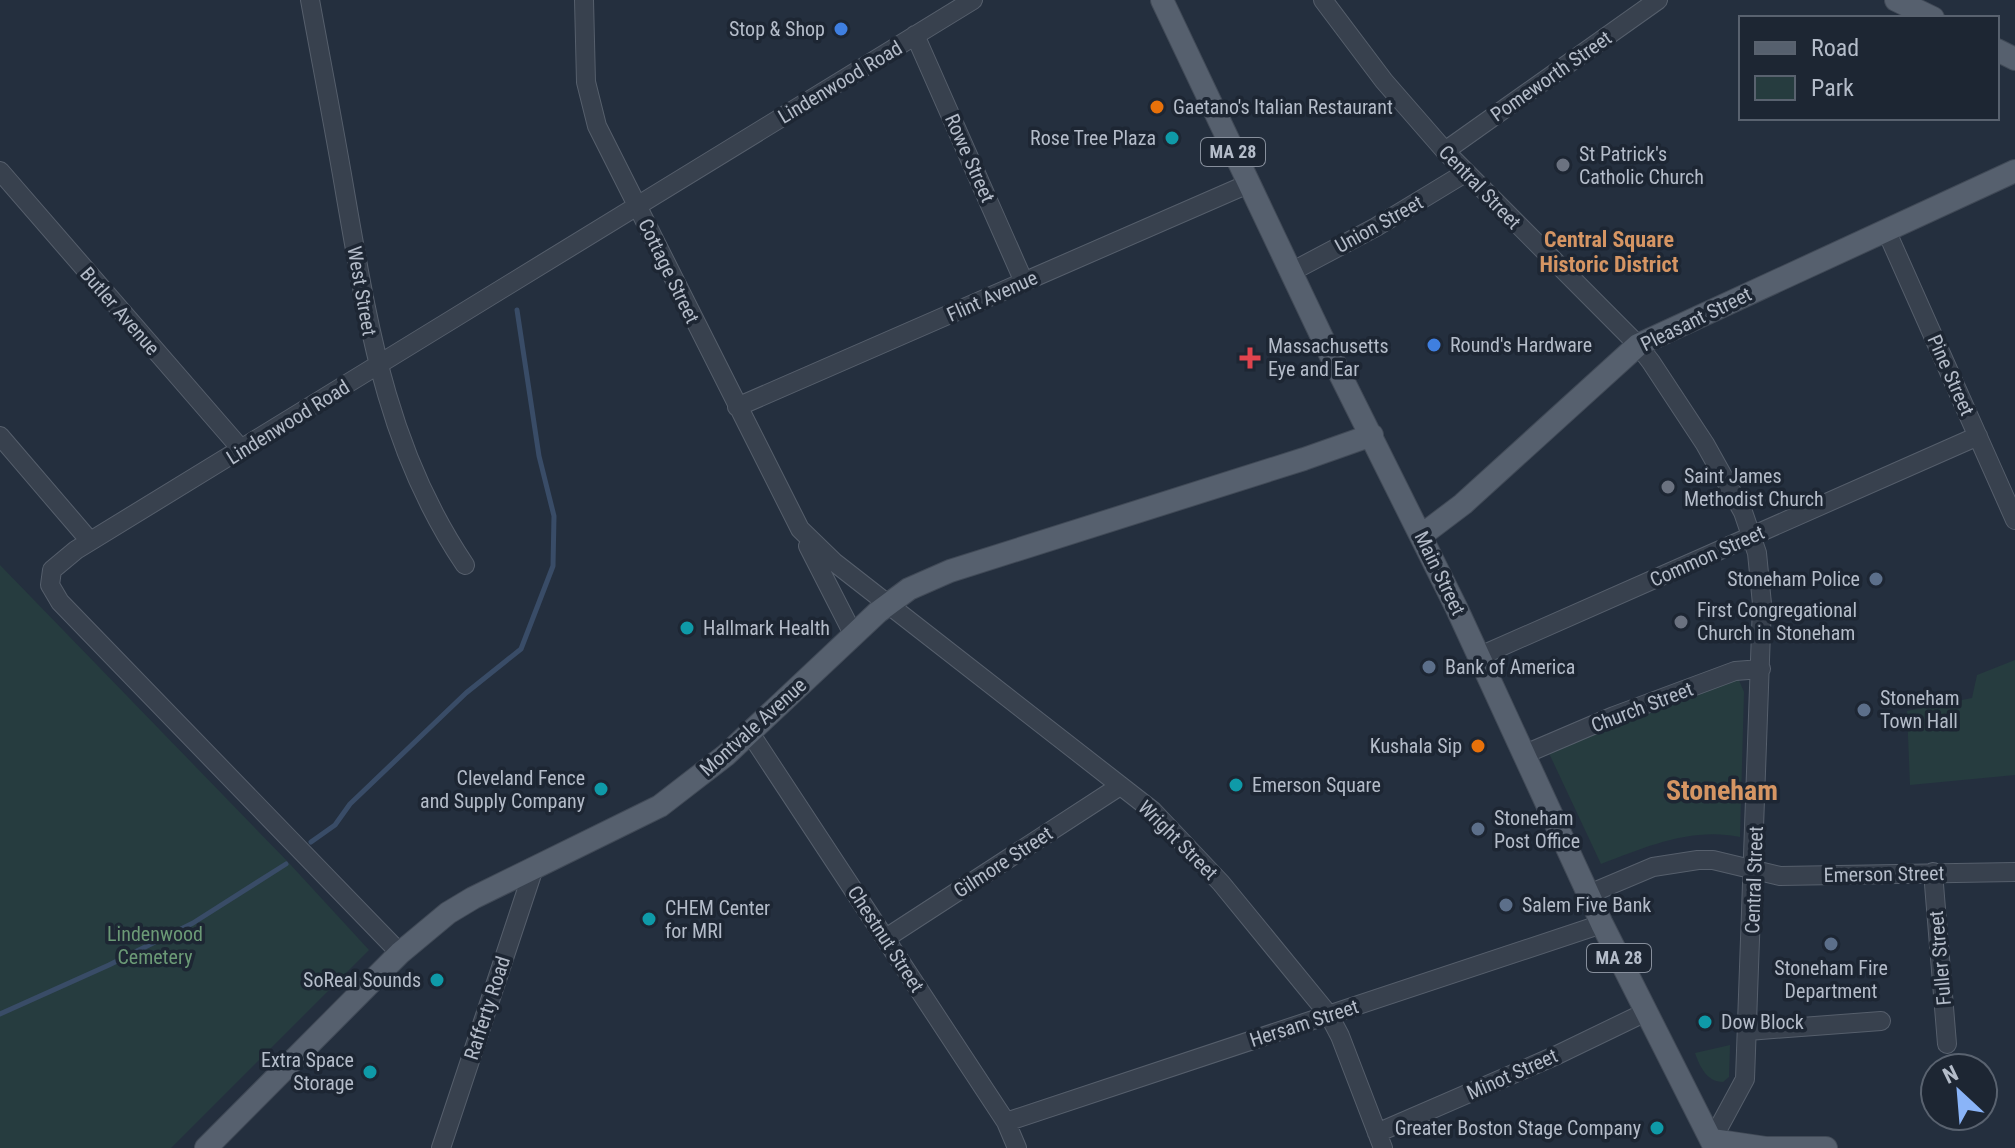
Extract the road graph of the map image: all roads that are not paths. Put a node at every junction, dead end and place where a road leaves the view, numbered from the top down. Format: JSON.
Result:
{"nodes":[{"id":1,"x":310,"y":0,"type":"edge"},
{"id":2,"x":584,"y":0,"type":"edge"},
{"id":3,"x":973,"y":0,"type":"edge"},
{"id":4,"x":1162,"y":0,"type":"edge"},
{"id":5,"x":1323,"y":0,"type":"edge"},
{"id":6,"x":1658,"y":0,"type":"edge"},
{"id":7,"x":1896,"y":0,"type":"edge"},
{"id":8,"x":1929,"y":16,"type":"edge"},
{"id":9,"x":915,"y":35,"type":"junction"},
{"id":10,"x":1445,"y":151,"type":"junction"},
{"id":11,"x":0,"y":171,"type":"edge"},
{"id":12,"x":2015,"y":171,"type":"edge"},
{"id":13,"x":1465,"y":173,"type":"junction"},
{"id":14,"x":1248,"y":184,"type":"junction"},
{"id":15,"x":637,"y":206,"type":"junction"},
{"id":16,"x":1886,"y":230,"type":"junction"},
{"id":17,"x":1291,"y":272,"type":"junction"},
{"id":18,"x":1024,"y":282,"type":"junction"},
{"id":19,"x":1638,"y":345,"type":"junction"},
{"id":20,"x":377,"y":367,"type":"junction"},
{"id":21,"x":737,"y":407,"type":"junction"},
{"id":22,"x":1372,"y":435,"type":"junction"},
{"id":23,"x":0,"y":436,"type":"edge"},
{"id":24,"x":1978,"y":436,"type":"junction"},
{"id":25,"x":242,"y":450,"type":"junction"},
{"id":26,"x":2015,"y":520,"type":"edge"},
{"id":27,"x":800,"y":529,"type":"junction"},
{"id":28,"x":1422,"y":535,"type":"junction"},
{"id":29,"x":1752,"y":536,"type":"junction"},
{"id":30,"x":90,"y":541,"type":"junction"},
{"id":31,"x":465,"y":565,"type":"dead end"},
{"id":32,"x":888,"y":603,"type":"junction"},
{"id":33,"x":853,"y":634,"type":"junction"},
{"id":34,"x":1480,"y":656,"type":"junction"},
{"id":35,"x":1761,"y":669,"type":"junction"},
{"id":36,"x":750,"y":733,"type":"junction"},
{"id":37,"x":1525,"y":754,"type":"junction"},
{"id":38,"x":1120,"y":786,"type":"junction"},
{"id":39,"x":534,"y":868,"type":"junction"},
{"id":40,"x":1755,"y":870,"type":"junction"},
{"id":41,"x":1933,"y":872,"type":"junction"},
{"id":42,"x":2015,"y":872,"type":"edge"},
{"id":43,"x":1589,"y":894,"type":"junction"},
{"id":44,"x":1602,"y":924,"type":"junction"},
{"id":45,"x":886,"y":938,"type":"junction"},
{"id":46,"x":400,"y":953,"type":"junction"},
{"id":47,"x":1646,"y":1012,"type":"junction"},
{"id":48,"x":1329,"y":1015,"type":"junction"},
{"id":49,"x":1881,"y":1021,"type":"dead end"},
{"id":50,"x":1748,"y":1031,"type":"junction"},
{"id":51,"x":1947,"y":1044,"type":"dead end"},
{"id":52,"x":1006,"y":1122,"type":"junction"},
{"id":53,"x":1380,"y":1141,"type":"edge"},
{"id":54,"x":1714,"y":1144,"type":"edge"},
{"id":55,"x":206,"y":1148,"type":"edge"},
{"id":56,"x":441,"y":1148,"type":"edge"},
{"id":57,"x":1017,"y":1148,"type":"edge"},
{"id":58,"x":1826,"y":1148,"type":"edge"}],
"edges":[{"from":1,"to":20,"type":"street","name":"West Street"},
{"from":2,"to":15,"type":"street","name":"Cottage Street"},
{"from":3,"to":9,"type":"street","name":"Lindenwood Road"},
{"from":4,"to":14,"type":"main road","name":"Main Street","number":"MA 28"},
{"from":5,"to":10,"type":"street","name":"Central Street"},
{"from":6,"to":10,"type":"street","name":"Pomeworth Street"},
{"from":7,"to":8,"type":"main road"},
{"from":9,"to":15,"type":"street","name":"Lindenwood Road"},
{"from":9,"to":18,"type":"street","name":"Rowe Street"},
{"from":10,"to":13,"type":"street","name":"Central Street"},
{"from":11,"to":25,"type":"street","name":"Butler Avenue"},
{"from":12,"to":16,"type":"main road","name":"Pleasant Street"},
{"from":13,"to":17,"type":"street","name":"Union Street"},
{"from":13,"to":19,"type":"street","name":"Central Street"},
{"from":14,"to":17,"type":"main road","name":"Main Street","number":"MA 28"},
{"from":14,"to":18,"type":"street","name":"Flint Avenue"},
{"from":15,"to":20,"type":"street","name":"Lindenwood Road"},
{"from":15,"to":21,"type":"street","name":"Cottage Street"},
{"from":16,"to":19,"type":"main road","name":"Pleasant Street"},
{"from":16,"to":24,"type":"street","name":"Pine Street"},
{"from":17,"to":22,"type":"main road","name":"Main Street","number":"MA 28"},
{"from":18,"to":21,"type":"street","name":"Flint Avenue"},
{"from":19,"to":28,"type":"main road","name":"Pleasant Street"},
{"from":19,"to":29,"type":"street","name":"Central Street"},
{"from":20,"to":25,"type":"street","name":"Lindenwood Road"},
{"from":20,"to":31,"type":"street","name":"West Street"},
{"from":21,"to":27,"type":"street","name":"Cottage Street"},
{"from":22,"to":28,"type":"main road","name":"Main Street","number":"MA 28"},
{"from":22,"to":32,"type":"main road","name":"Montvale Avenue"},
{"from":23,"to":30,"type":"street"},
{"from":24,"to":26,"type":"street","name":"Pine Street"},
{"from":24,"to":29,"type":"street","name":"Common Street"},
{"from":25,"to":30,"type":"street","name":"Lindenwood Road"},
{"from":27,"to":32,"type":"street","name":"Cottage Street"},
{"from":27,"to":33,"type":"street","name":"Cottage Street"},
{"from":28,"to":34,"type":"main road","name":"Main Street","number":"MA 28"},
{"from":29,"to":34,"type":"street","name":"Common Street"},
{"from":29,"to":35,"type":"street","name":"Central Street"},
{"from":30,"to":46,"type":"street","name":"Lindenwood Road"},
{"from":32,"to":33,"type":"main road","name":"Montvale Avenue"},
{"from":32,"to":38,"type":"street","name":"Wright Street"},
{"from":33,"to":36,"type":"main road","name":"Montvale Avenue"},
{"from":34,"to":37,"type":"main road","name":"Main Street","number":"MA 28"},
{"from":35,"to":37,"type":"street","name":"Church Street"},
{"from":35,"to":40,"type":"street","name":"Central Street"},
{"from":36,"to":39,"type":"main road","name":"Montvale Avenue"},
{"from":36,"to":45,"type":"street","name":"Chestnut Street"},
{"from":37,"to":43,"type":"main road","name":"Main Street","number":"MA 28"},
{"from":38,"to":45,"type":"street","name":"Gilmore Street"},
{"from":38,"to":48,"type":"street","name":"Wright Street"},
{"from":39,"to":46,"type":"main road","name":"Montvale Avenue"},
{"from":39,"to":56,"type":"street","name":"Rafferty Road"},
{"from":40,"to":41,"type":"street","name":"Emerson Street"},
{"from":40,"to":43,"type":"street","name":"Emerson Street"},
{"from":40,"to":50,"type":"street","name":"Central Street"},
{"from":41,"to":42,"type":"street","name":"Emerson Street"},
{"from":41,"to":51,"type":"street","name":"Fuller Street"},
{"from":43,"to":44,"type":"main road","name":"Main Street","number":"MA 28"},
{"from":44,"to":47,"type":"main road","name":"Main Street","number":"MA 28"},
{"from":44,"to":48,"type":"street","name":"Hersam Street"},
{"from":45,"to":52,"type":"street","name":"Chestnut Street"},
{"from":46,"to":55,"type":"main road","name":"Montvale Avenue"},
{"from":47,"to":53,"type":"street","name":"Minot Street"},
{"from":47,"to":54,"type":"main road","name":"Main Street","number":"MA 28"},
{"from":48,"to":52,"type":"street","name":"Hersam Street"},
{"from":48,"to":53,"type":"street","name":"Wright Street"},
{"from":49,"to":50,"type":"street"},
{"from":50,"to":54,"type":"street","name":"Central Street"},
{"from":52,"to":57,"type":"street","name":"Chestnut Street"},
{"from":54,"to":58,"type":"main road"}]}
